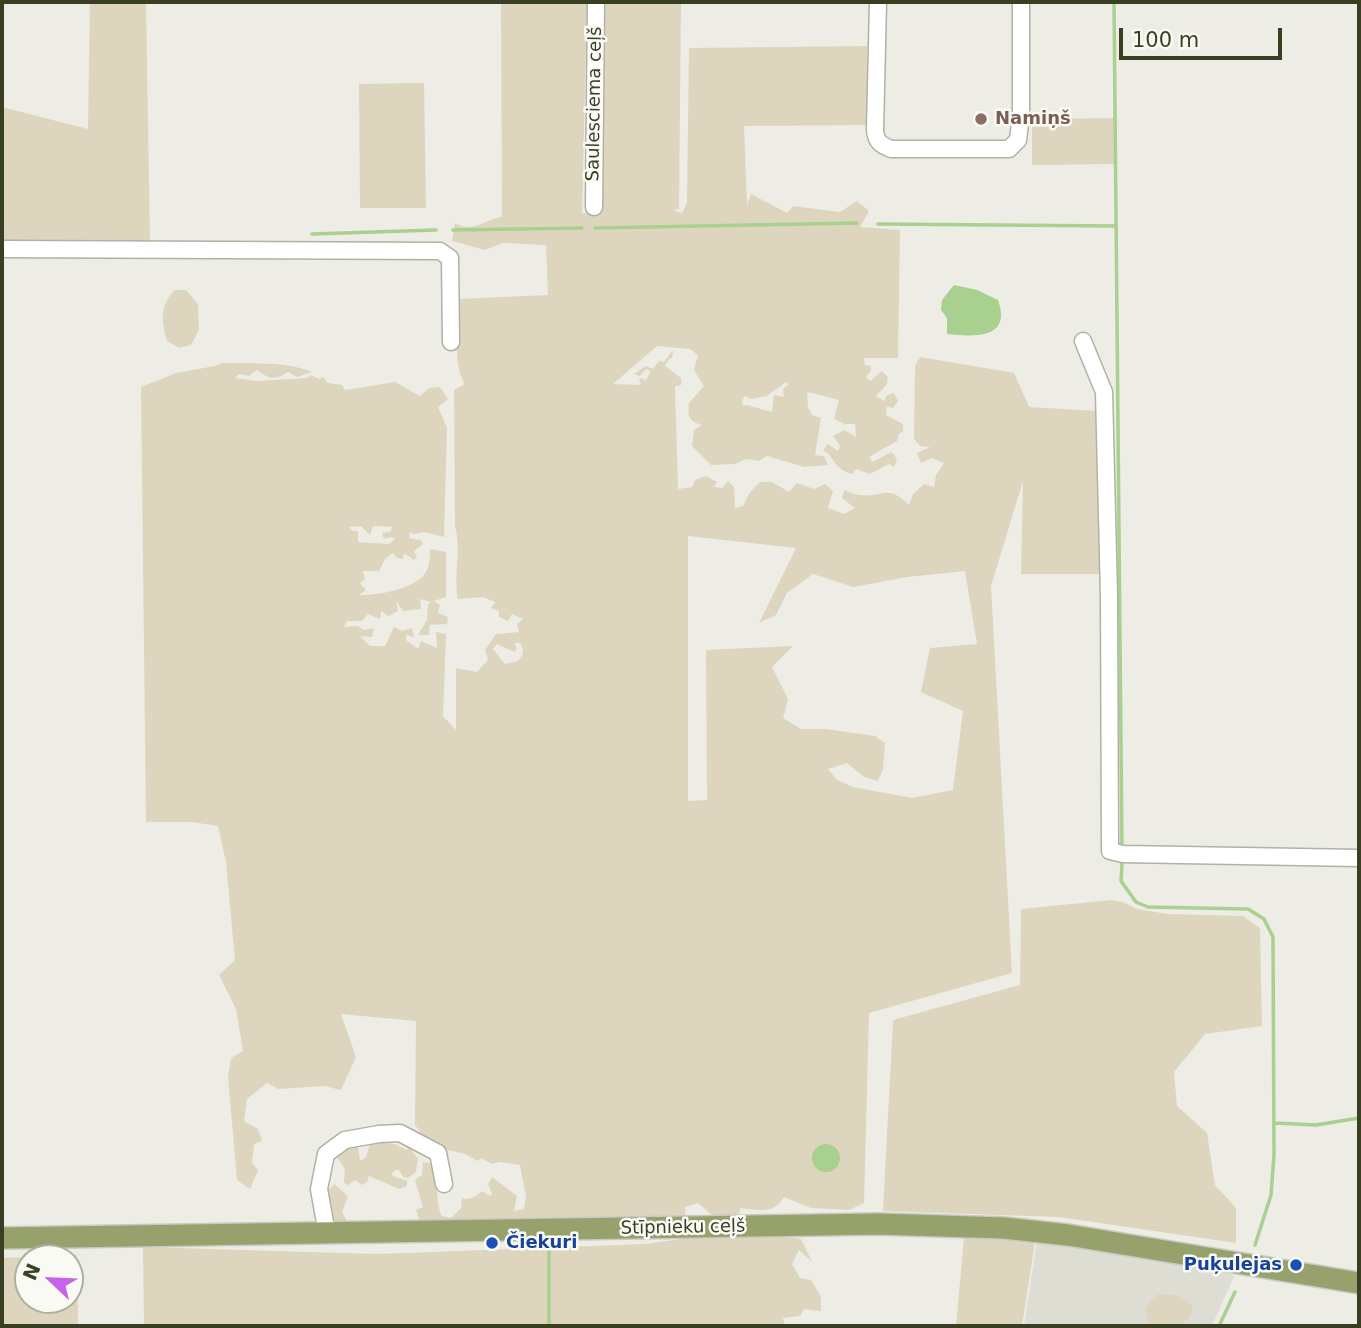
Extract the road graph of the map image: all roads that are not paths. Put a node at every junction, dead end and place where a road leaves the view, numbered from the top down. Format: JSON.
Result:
{"nodes":[{"id":1,"x":596,"y":2,"type":"edge"},
{"id":2,"x":878,"y":2,"type":"edge"},
{"id":3,"x":1021,"y":2,"type":"edge"},
{"id":4,"x":594,"y":207,"type":"dead end"},
{"id":5,"x":2,"y":249,"type":"edge"},
{"id":6,"x":1083,"y":341,"type":"dead end"},
{"id":7,"x":451,"y":342,"type":"dead end"},
{"id":8,"x":1359,"y":858,"type":"edge"},
{"id":9,"x":444,"y":1184,"type":"dead end"},
{"id":10,"x":327,"y":1234,"type":"junction"},
{"id":11,"x":2,"y":1238,"type":"edge"},
{"id":12,"x":1359,"y":1283,"type":"edge"}],
"edges":[{"from":1,"to":4,"type":"street","name":"Saulesciema ceļš"},
{"from":2,"to":3,"type":"street"},
{"from":5,"to":7,"type":"street"},
{"from":6,"to":8,"type":"street"},
{"from":9,"to":10,"type":"street"},
{"from":10,"to":11,"type":"main road","name":"Stīpnieku ceļš"},
{"from":10,"to":12,"type":"main road","name":"Stīpnieku ceļš"}]}
